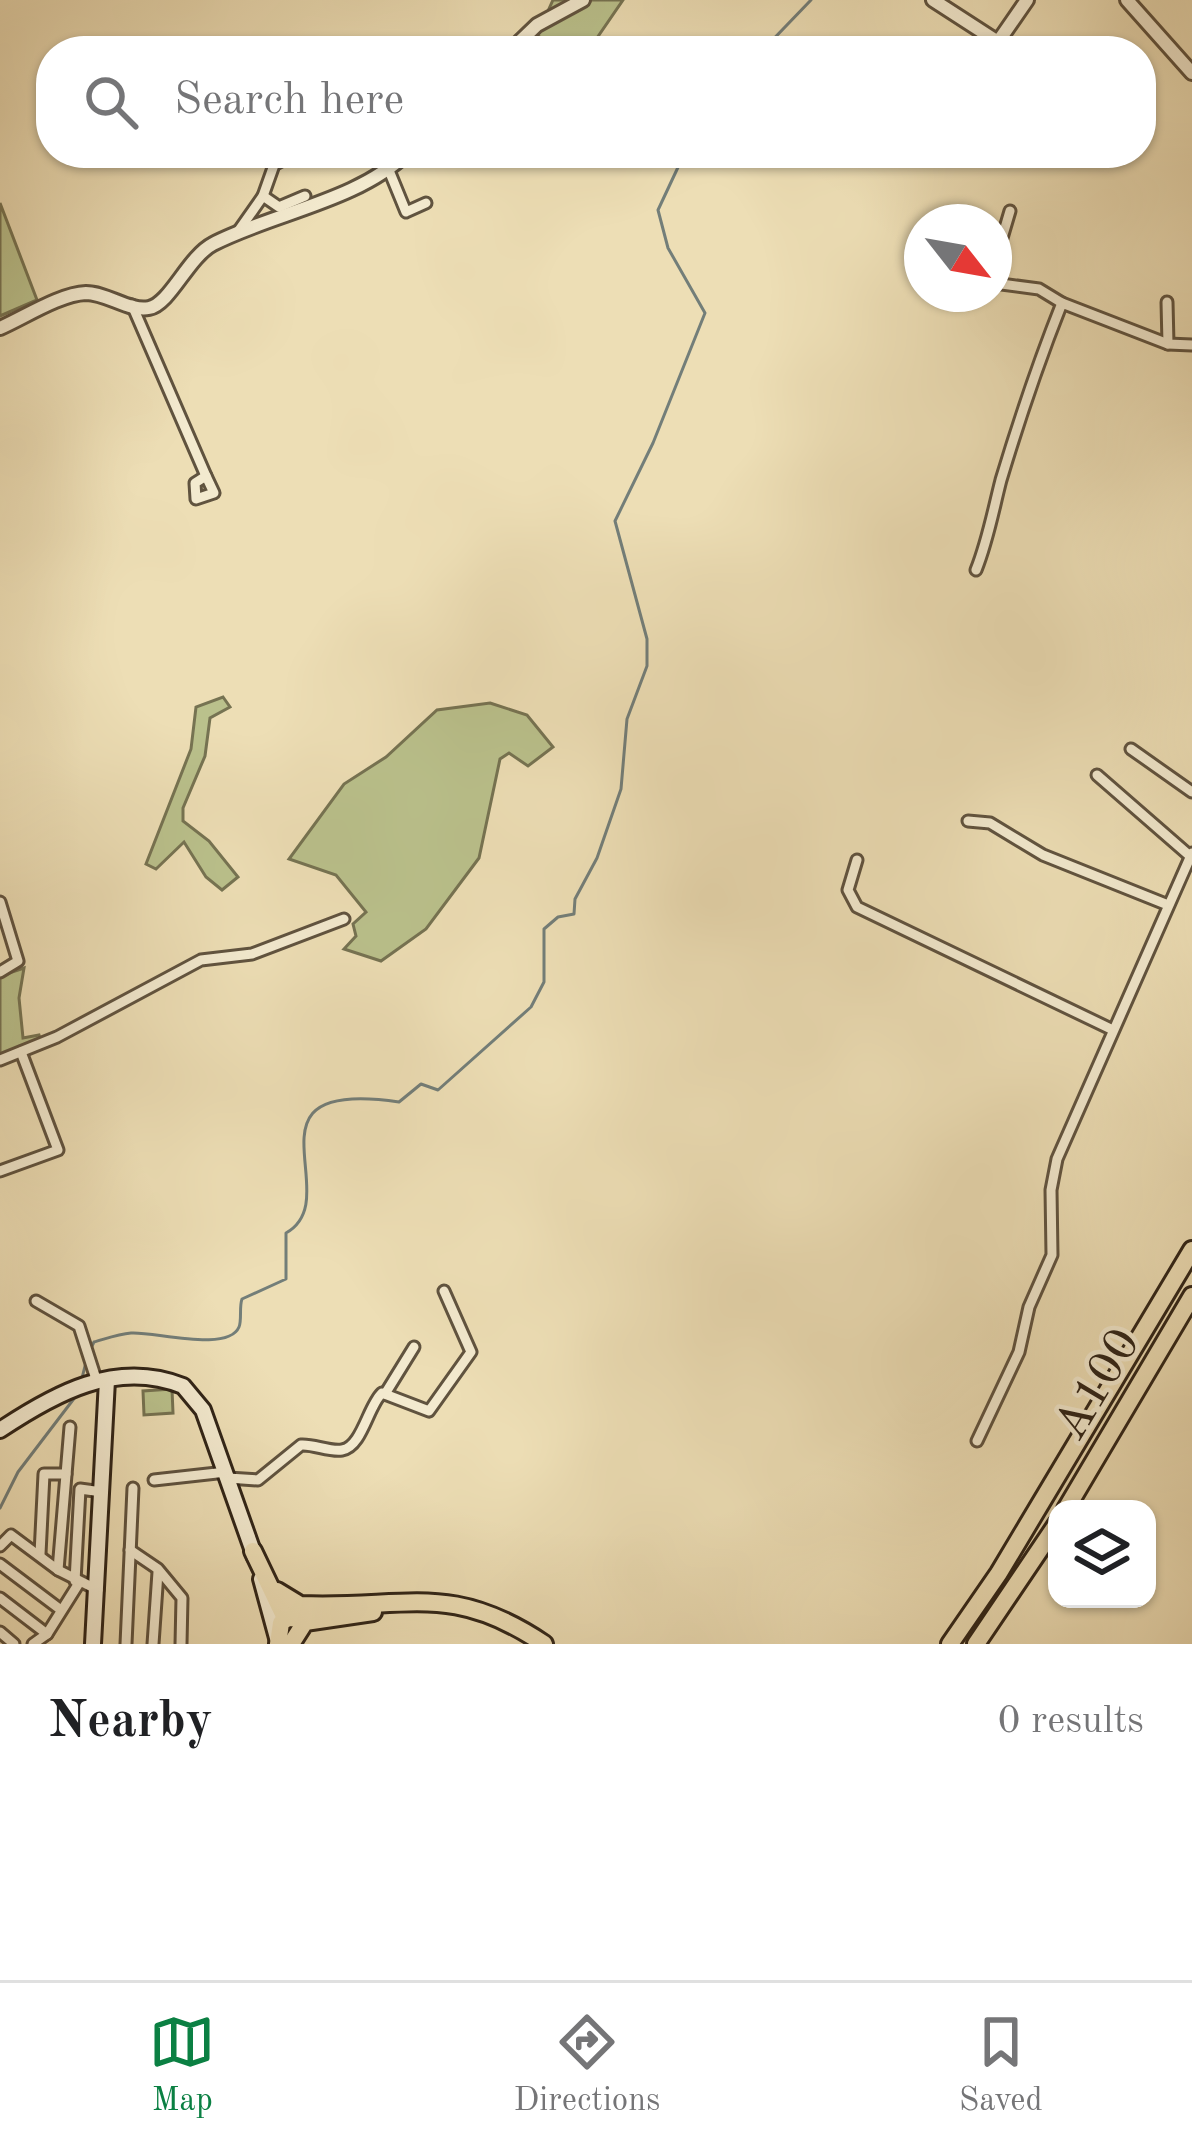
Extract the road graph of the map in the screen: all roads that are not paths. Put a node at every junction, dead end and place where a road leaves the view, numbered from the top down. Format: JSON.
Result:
{"nodes":[{"id":1,"x":584,"y":0,"type":"edge"},
{"id":2,"x":933,"y":0,"type":"edge"},
{"id":3,"x":1027,"y":0,"type":"edge"},
{"id":4,"x":1127,"y":0,"type":"edge"},
{"id":5,"x":526,"y":36,"type":"edge"},
{"id":6,"x":989,"y":36,"type":"edge"},
{"id":7,"x":1002,"y":36,"type":"edge"},
{"id":8,"x":1192,"y":73,"type":"edge"},
{"id":9,"x":273,"y":168,"type":"edge"},
{"id":10,"x":388,"y":168,"type":"joint"},
{"id":11,"x":263,"y":196,"type":"junction"},
{"id":12,"x":305,"y":196,"type":"dead end"},
{"id":13,"x":426,"y":203,"type":"dead end"},
{"id":14,"x":236,"y":233,"type":"junction"},
{"id":15,"x":1012,"y":285,"type":"edge"},
{"id":16,"x":1167,"y":302,"type":"dead end"},
{"id":17,"x":1062,"y":303,"type":"junction"},
{"id":18,"x":132,"y":305,"type":"junction"},
{"id":19,"x":0,"y":328,"type":"edge"},
{"id":20,"x":1168,"y":344,"type":"junction"},
{"id":21,"x":1192,"y":345,"type":"edge"},
{"id":22,"x":206,"y":476,"type":"dead end"},
{"id":23,"x":976,"y":570,"type":"dead end"},
{"id":24,"x":1131,"y":749,"type":"dead end"},
{"id":25,"x":1097,"y":775,"type":"dead end"},
{"id":26,"x":1192,"y":793,"type":"edge"},
{"id":27,"x":968,"y":821,"type":"dead end"},
{"id":28,"x":1191,"y":855,"type":"edge"},
{"id":29,"x":857,"y":860,"type":"dead end"},
{"id":30,"x":0,"y":902,"type":"edge"},
{"id":31,"x":1168,"y":905,"type":"junction"},
{"id":32,"x":344,"y":919,"type":"dead end"},
{"id":33,"x":0,"y":972,"type":"edge"},
{"id":34,"x":1112,"y":1030,"type":"junction"},
{"id":35,"x":21,"y":1052,"type":"junction"},
{"id":36,"x":0,"y":1060,"type":"edge"},
{"id":37,"x":0,"y":1171,"type":"edge"},
{"id":38,"x":1192,"y":1250,"type":"edge"},
{"id":39,"x":444,"y":1291,"type":"dead end"},
{"id":40,"x":1192,"y":1296,"type":"edge"},
{"id":41,"x":36,"y":1301,"type":"dead end"},
{"id":42,"x":414,"y":1347,"type":"dead end"},
{"id":43,"x":96,"y":1379,"type":"junction"},
{"id":44,"x":385,"y":1394,"type":"junction"},
{"id":45,"x":70,"y":1426,"type":"dead end"},
{"id":46,"x":0,"y":1430,"type":"edge"},
{"id":47,"x":977,"y":1441,"type":"dead end"},
{"id":48,"x":66,"y":1474,"type":"junction"},
{"id":49,"x":227,"y":1475,"type":"junction"},
{"id":50,"x":154,"y":1480,"type":"dead end"},
{"id":51,"x":133,"y":1488,"type":"dead end"},
{"id":52,"x":102,"y":1492,"type":"junction"},
{"id":53,"x":1071,"y":1500,"type":"edge"},
{"id":54,"x":247,"y":1529,"type":"junction"},
{"id":55,"x":1048,"y":1539,"type":"edge"},
{"id":56,"x":0,"y":1546,"type":"edge"},
{"id":57,"x":130,"y":1550,"type":"junction"},
{"id":58,"x":253,"y":1551,"type":"junction"},
{"id":59,"x":40,"y":1555,"type":"junction"},
{"id":60,"x":0,"y":1564,"type":"edge"},
{"id":61,"x":158,"y":1569,"type":"junction"},
{"id":62,"x":58,"y":1570,"type":"junction"},
{"id":63,"x":77,"y":1582,"type":"junction"},
{"id":64,"x":98,"y":1590,"type":"junction"},
{"id":65,"x":277,"y":1591,"type":"junction"},
{"id":66,"x":0,"y":1598,"type":"edge"},
{"id":67,"x":61,"y":1610,"type":"junction"},
{"id":68,"x":317,"y":1612,"type":"junction"},
{"id":69,"x":285,"y":1618,"type":"junction"},
{"id":70,"x":0,"y":1632,"type":"edge"},
{"id":71,"x":47,"y":1634,"type":"junction"},
{"id":72,"x":14,"y":1644,"type":"edge"},
{"id":73,"x":33,"y":1644,"type":"edge"},
{"id":74,"x":93,"y":1644,"type":"edge"},
{"id":75,"x":126,"y":1644,"type":"edge"},
{"id":76,"x":153,"y":1644,"type":"edge"},
{"id":77,"x":181,"y":1644,"type":"edge"},
{"id":78,"x":278,"y":1644,"type":"edge"},
{"id":79,"x":290,"y":1644,"type":"edge"},
{"id":80,"x":524,"y":1644,"type":"edge"},
{"id":81,"x":544,"y":1644,"type":"edge"},
{"id":82,"x":946,"y":1644,"type":"edge"},
{"id":83,"x":978,"y":1644,"type":"edge"}],
"edges":[{"from":1,"to":5,"type":"street"},
{"from":2,"to":6,"type":"street"},
{"from":3,"to":7,"type":"street"},
{"from":4,"to":8,"type":"street"},
{"from":9,"to":11,"type":"street"},
{"from":10,"to":13,"type":"street"},
{"from":10,"to":14,"type":"street"},
{"from":11,"to":12,"type":"street"},
{"from":11,"to":14,"type":"street"},
{"from":14,"to":18,"type":"street"},
{"from":15,"to":17,"type":"street"},
{"from":16,"to":20,"type":"street"},
{"from":17,"to":20,"type":"street"},
{"from":17,"to":23,"type":"street"},
{"from":18,"to":19,"type":"street"},
{"from":18,"to":22,"type":"street"},
{"from":20,"to":21,"type":"street"},
{"from":24,"to":26,"type":"street"},
{"from":25,"to":28,"type":"street"},
{"from":27,"to":31,"type":"street"},
{"from":28,"to":31,"type":"street"},
{"from":29,"to":34,"type":"street"},
{"from":30,"to":33,"type":"street"},
{"from":31,"to":34,"type":"street"},
{"from":32,"to":35,"type":"street"},
{"from":34,"to":47,"type":"street"},
{"from":35,"to":36,"type":"street"},
{"from":35,"to":37,"type":"street"},
{"from":38,"to":82,"type":"highway","number":"A100"},
{"from":39,"to":44,"type":"street"},
{"from":40,"to":53,"type":"highway","name":"A100","number":"A100"},
{"from":41,"to":43,"type":"street"},
{"from":42,"to":44,"type":"street"},
{"from":43,"to":46,"type":"main road"},
{"from":43,"to":49,"type":"main road"},
{"from":43,"to":52,"type":"main road"},
{"from":44,"to":49,"type":"street"},
{"from":45,"to":48,"type":"street"},
{"from":48,"to":59,"type":"street"},
{"from":48,"to":62,"type":"street"},
{"from":49,"to":50,"type":"street"},
{"from":49,"to":54,"type":"main road"},
{"from":51,"to":57,"type":"street"},
{"from":52,"to":63,"type":"street"},
{"from":52,"to":64,"type":"main road"},
{"from":54,"to":58,"type":"main road"},
{"from":54,"to":65,"type":"main road"},
{"from":55,"to":83,"type":"highway"},
{"from":56,"to":59,"type":"street"},
{"from":57,"to":61,"type":"street"},
{"from":57,"to":75,"type":"street"},
{"from":58,"to":69,"type":"highway"},
{"from":58,"to":78,"type":"main road"},
{"from":59,"to":62,"type":"street"},
{"from":60,"to":67,"type":"street"},
{"from":61,"to":76,"type":"street"},
{"from":61,"to":77,"type":"street"},
{"from":62,"to":63,"type":"street"},
{"from":63,"to":64,"type":"street"},
{"from":63,"to":67,"type":"street"},
{"from":64,"to":74,"type":"main road"},
{"from":65,"to":68,"type":"highway"},
{"from":65,"to":69,"type":"main road"},
{"from":66,"to":71,"type":"street"},
{"from":67,"to":71,"type":"street"},
{"from":68,"to":69,"type":"highway"},
{"from":68,"to":79,"type":"highway"},
{"from":68,"to":80,"type":"highway"},
{"from":68,"to":81,"type":"highway"},
{"from":69,"to":78,"type":"highway"},
{"from":69,"to":79,"type":"main road"},
{"from":70,"to":72,"type":"street"},
{"from":71,"to":73,"type":"street"}]}
